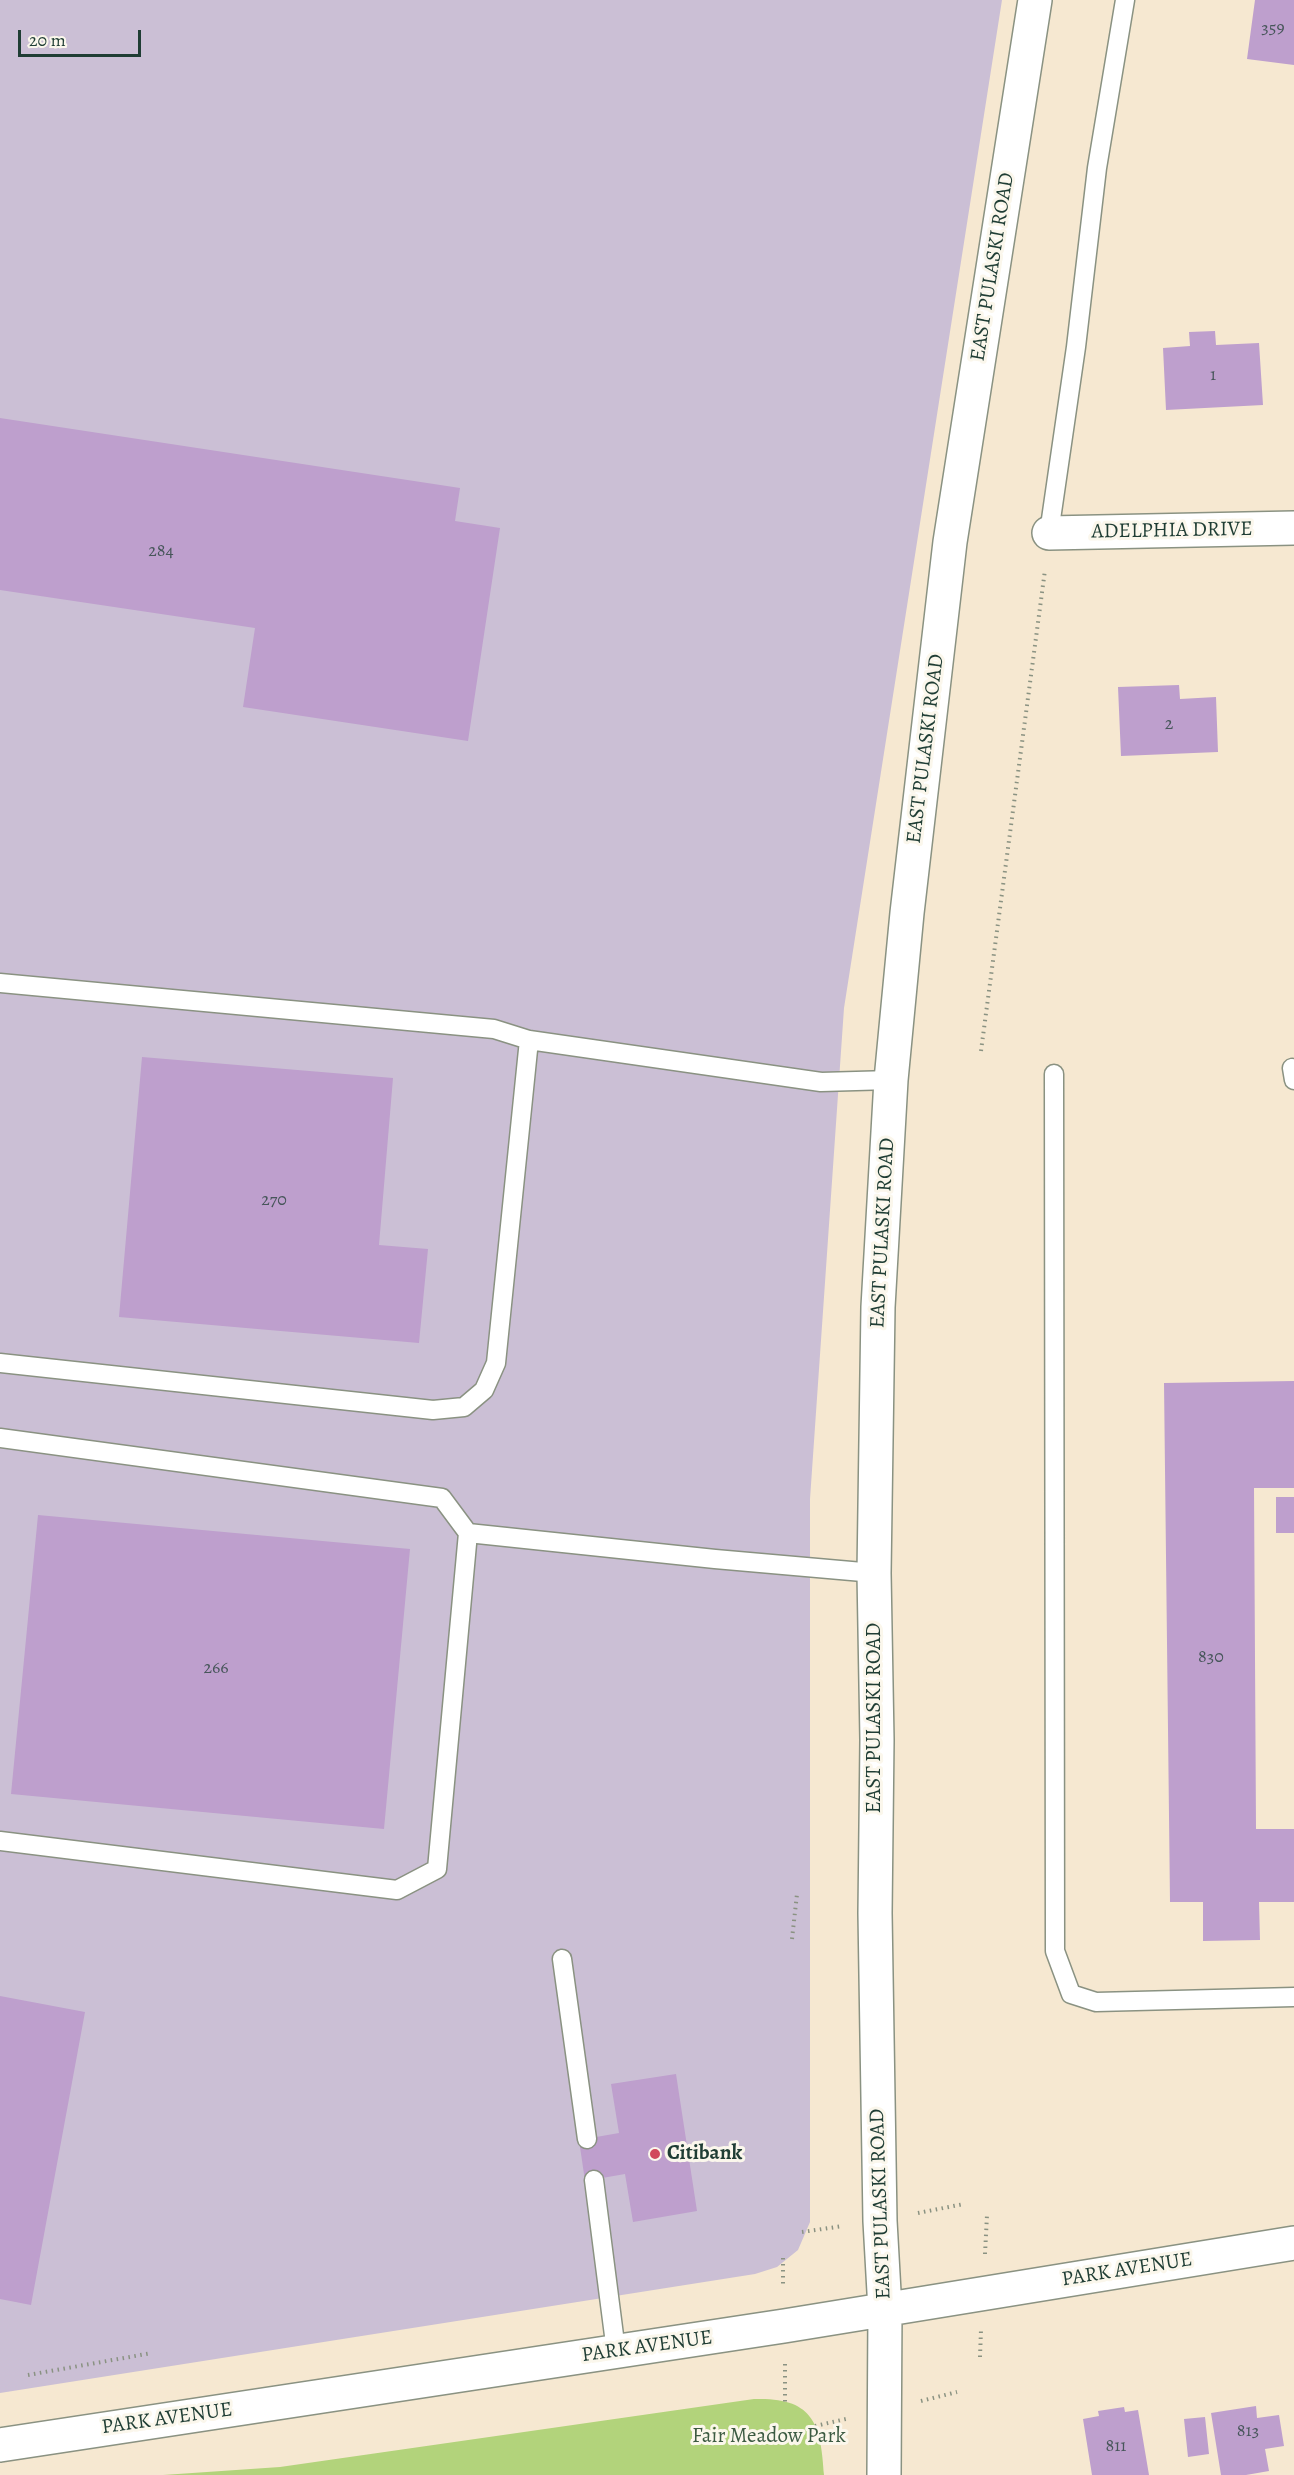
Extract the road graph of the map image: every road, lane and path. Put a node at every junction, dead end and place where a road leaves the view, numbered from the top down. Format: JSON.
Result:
{"nodes":[{"id":1,"x":1035,"y":0,"type":"edge"},
{"id":2,"x":1125,"y":0,"type":"edge"},
{"id":3,"x":1294,"y":528,"type":"edge"},
{"id":4,"x":1050,"y":533,"type":"junction"},
{"id":5,"x":0,"y":983,"type":"edge"},
{"id":6,"x":529,"y":1040,"type":"junction"},
{"id":7,"x":981,"y":1051,"type":"dead end"},
{"id":8,"x":1054,"y":1074,"type":"dead end"},
{"id":9,"x":891,"y":1080,"type":"junction"},
{"id":10,"x":0,"y":1363,"type":"edge"},
{"id":11,"x":0,"y":1438,"type":"edge"},
{"id":12,"x":468,"y":1533,"type":"junction"},
{"id":13,"x":874,"y":1573,"type":"junction"},
{"id":14,"x":0,"y":1841,"type":"edge"},
{"id":15,"x":797,"y":1894,"type":"dead end"},
{"id":16,"x":792,"y":1939,"type":"dead end"},
{"id":17,"x":562,"y":1959,"type":"dead end"},
{"id":18,"x":1294,"y":1997,"type":"edge"},
{"id":19,"x":587,"y":2139,"type":"dead end"},
{"id":20,"x":594,"y":2180,"type":"dead end"},
{"id":21,"x":1294,"y":2243,"type":"edge"},
{"id":22,"x":885,"y":2310,"type":"junction"},
{"id":23,"x":616,"y":2351,"type":"junction"},
{"id":24,"x":152,"y":2354,"type":"dead end"},
{"id":25,"x":28,"y":2375,"type":"dead end"},
{"id":26,"x":0,"y":2445,"type":"edge"},
{"id":27,"x":884,"y":2475,"type":"edge"}],
"edges":[{"from":1,"to":9,"type":"main road","name":"EAST PULASKI ROAD"},
{"from":2,"to":4,"type":"lane"},
{"from":3,"to":4,"type":"main road","name":"ADELPHIA DRIVE"},
{"from":4,"to":7,"type":"path"},
{"from":5,"to":6,"type":"lane"},
{"from":6,"to":9,"type":"lane"},
{"from":6,"to":10,"type":"lane"},
{"from":8,"to":18,"type":"lane"},
{"from":9,"to":13,"type":"main road","name":"EAST PULASKI ROAD"},
{"from":11,"to":12,"type":"lane"},
{"from":12,"to":13,"type":"lane"},
{"from":12,"to":14,"type":"lane"},
{"from":13,"to":22,"type":"main road","name":"EAST PULASKI ROAD"},
{"from":15,"to":16,"type":"path"},
{"from":17,"to":19,"type":"lane"},
{"from":20,"to":23,"type":"lane"},
{"from":21,"to":22,"type":"main road","name":"PARK AVENUE"},
{"from":22,"to":23,"type":"main road","name":"PARK AVENUE"},
{"from":22,"to":27,"type":"main road","name":"EAST PULASKI ROAD"},
{"from":23,"to":26,"type":"main road","name":"PARK AVENUE"},
{"from":24,"to":25,"type":"path"}]}
